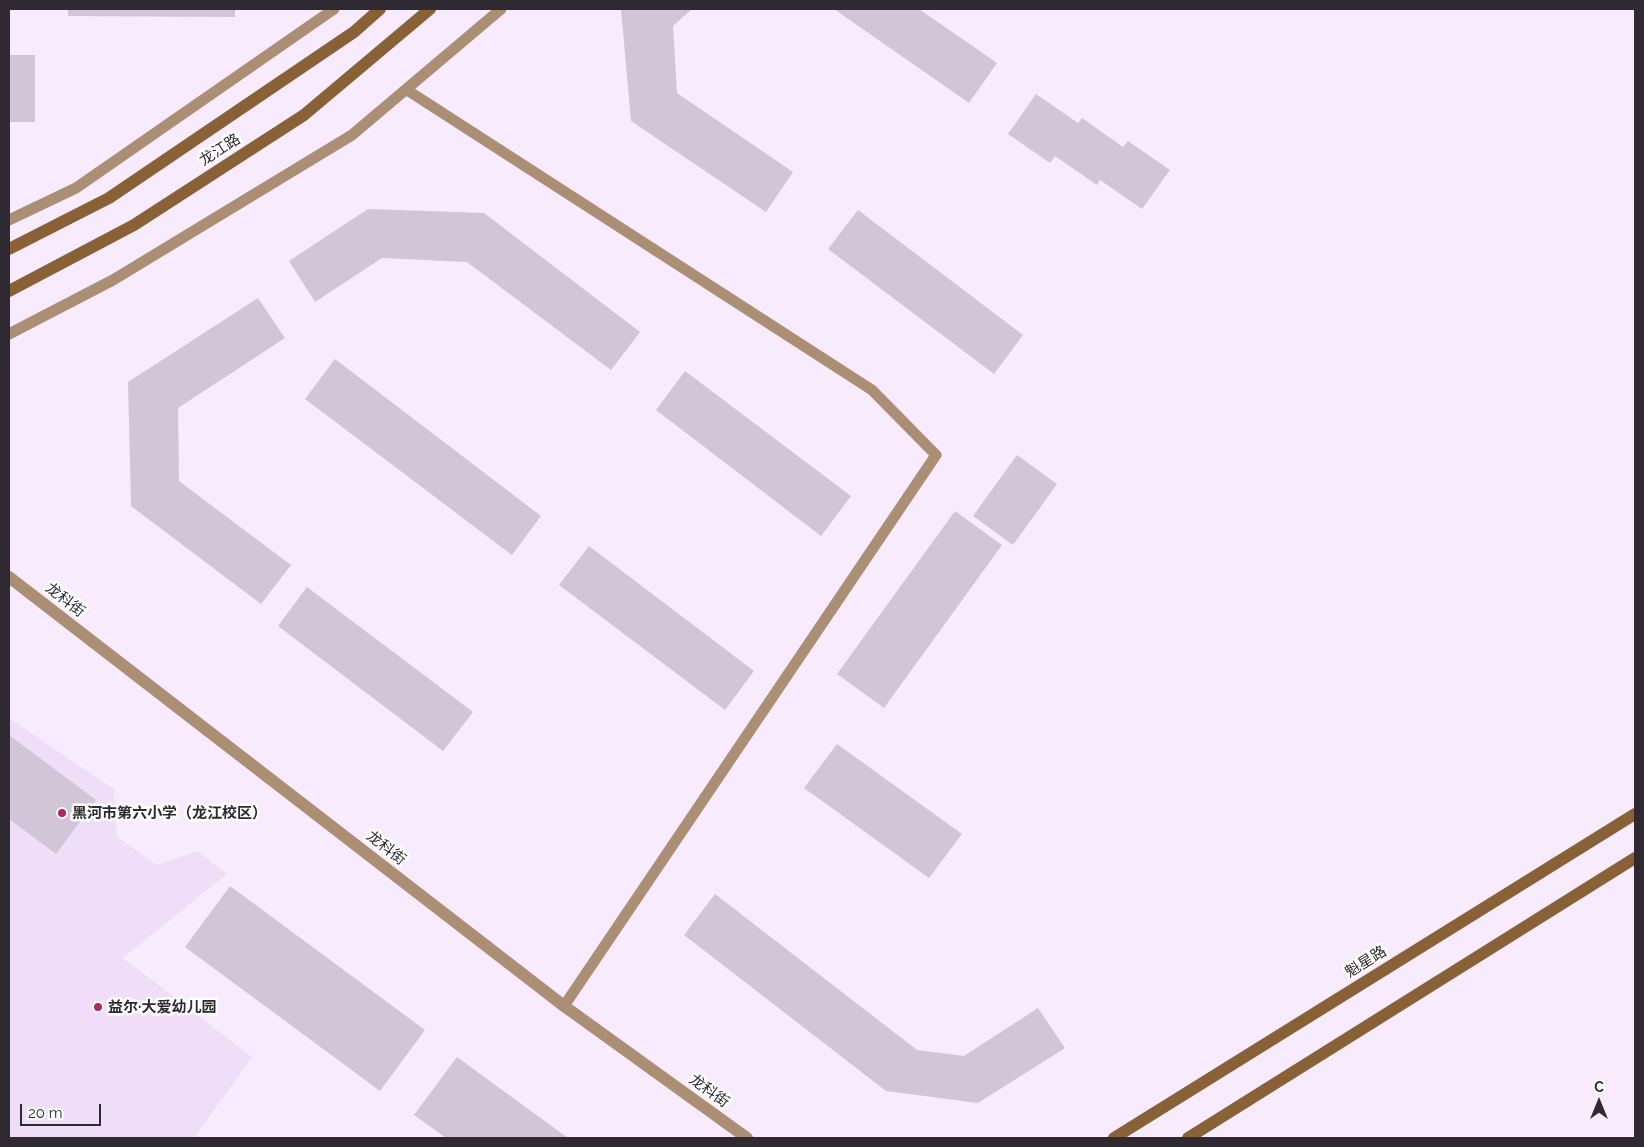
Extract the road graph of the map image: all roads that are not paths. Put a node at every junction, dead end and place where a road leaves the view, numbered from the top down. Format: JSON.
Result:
{"nodes":[{"id":1,"x":334,"y":9,"type":"edge"},
{"id":2,"x":380,"y":9,"type":"edge"},
{"id":3,"x":430,"y":9,"type":"edge"},
{"id":4,"x":501,"y":9,"type":"edge"},
{"id":5,"x":407,"y":90,"type":"junction"},
{"id":6,"x":9,"y":220,"type":"edge"},
{"id":7,"x":9,"y":249,"type":"edge"},
{"id":8,"x":9,"y":291,"type":"edge"},
{"id":9,"x":9,"y":334,"type":"edge"},
{"id":10,"x":9,"y":577,"type":"edge"},
{"id":11,"x":1635,"y":814,"type":"edge"},
{"id":12,"x":1635,"y":858,"type":"edge"},
{"id":13,"x":564,"y":1006,"type":"junction"},
{"id":14,"x":747,"y":1138,"type":"edge"},
{"id":15,"x":1114,"y":1138,"type":"edge"},
{"id":16,"x":1188,"y":1138,"type":"edge"}],
"edges":[{"from":1,"to":6,"type":"lane"},
{"from":2,"to":7,"type":"street","name":"龙江路"},
{"from":3,"to":8,"type":"street","name":"龙江路"},
{"from":4,"to":5,"type":"lane"},
{"from":5,"to":9,"type":"lane"},
{"from":5,"to":13,"type":"lane"},
{"from":10,"to":13,"type":"street","name":"龙科街"},
{"from":11,"to":15,"type":"street","name":"魁星路"},
{"from":12,"to":16,"type":"street"},
{"from":13,"to":14,"type":"street","name":"龙科街"}]}
